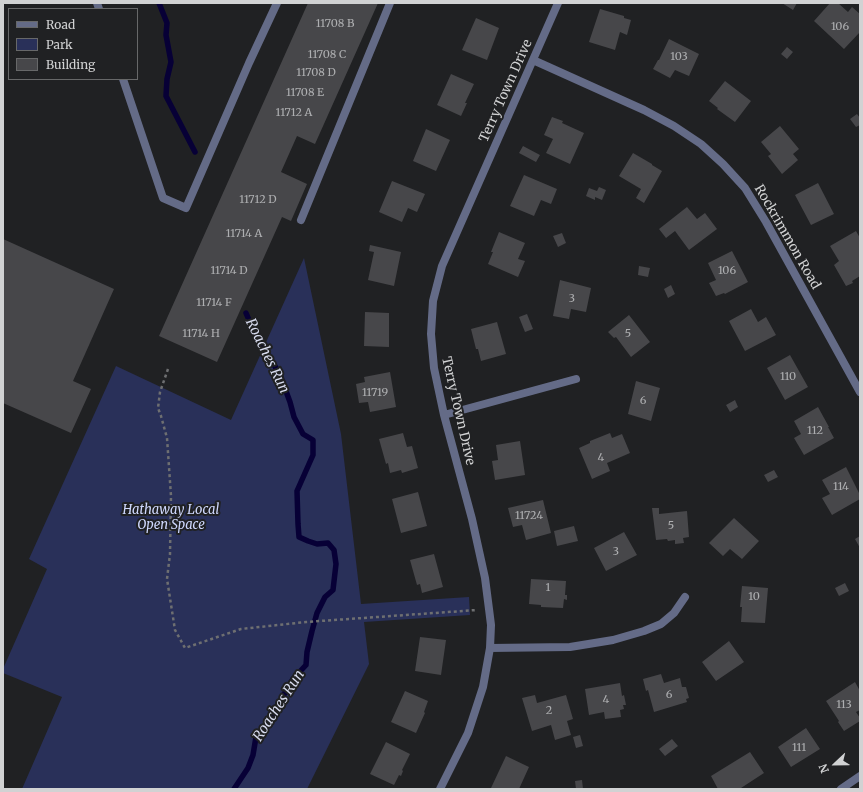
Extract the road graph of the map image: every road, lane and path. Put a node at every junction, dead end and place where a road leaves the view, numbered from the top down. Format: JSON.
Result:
{"nodes":[{"id":1,"x":277,"y":3,"type":"edge"},
{"id":2,"x":390,"y":3,"type":"edge"},
{"id":3,"x":558,"y":3,"type":"edge"},
{"id":4,"x":533,"y":60,"type":"junction"},
{"id":5,"x":123,"y":80,"type":"edge"},
{"id":6,"x":301,"y":220,"type":"dead end"},
{"id":7,"x":168,"y":369,"type":"dead end"},
{"id":8,"x":576,"y":379,"type":"dead end"},
{"id":9,"x":860,"y":392,"type":"edge"},
{"id":10,"x":444,"y":415,"type":"junction"},
{"id":11,"x":685,"y":597,"type":"dead end"},
{"id":12,"x":489,"y":609,"type":"junction"},
{"id":13,"x":490,"y":648,"type":"junction"},
{"id":14,"x":860,"y":776,"type":"edge"},
{"id":15,"x":440,"y":789,"type":"edge"},
{"id":16,"x":841,"y":789,"type":"edge"}],
"edges":[{"from":1,"to":5,"type":"street"},
{"from":2,"to":6,"type":"street"},
{"from":3,"to":4,"type":"street","name":"Terry Town Drive"},
{"from":4,"to":9,"type":"street","name":"Rockrimmon Road"},
{"from":4,"to":10,"type":"street","name":"Terry Town Drive"},
{"from":7,"to":12,"type":"path"},
{"from":8,"to":10,"type":"street"},
{"from":10,"to":12,"type":"street","name":"Terry Town Drive"},
{"from":11,"to":13,"type":"street"},
{"from":12,"to":13,"type":"street","name":"Terry Town Drive"},
{"from":13,"to":15,"type":"street","name":"Terry Town Drive"},
{"from":14,"to":16,"type":"street"}]}
